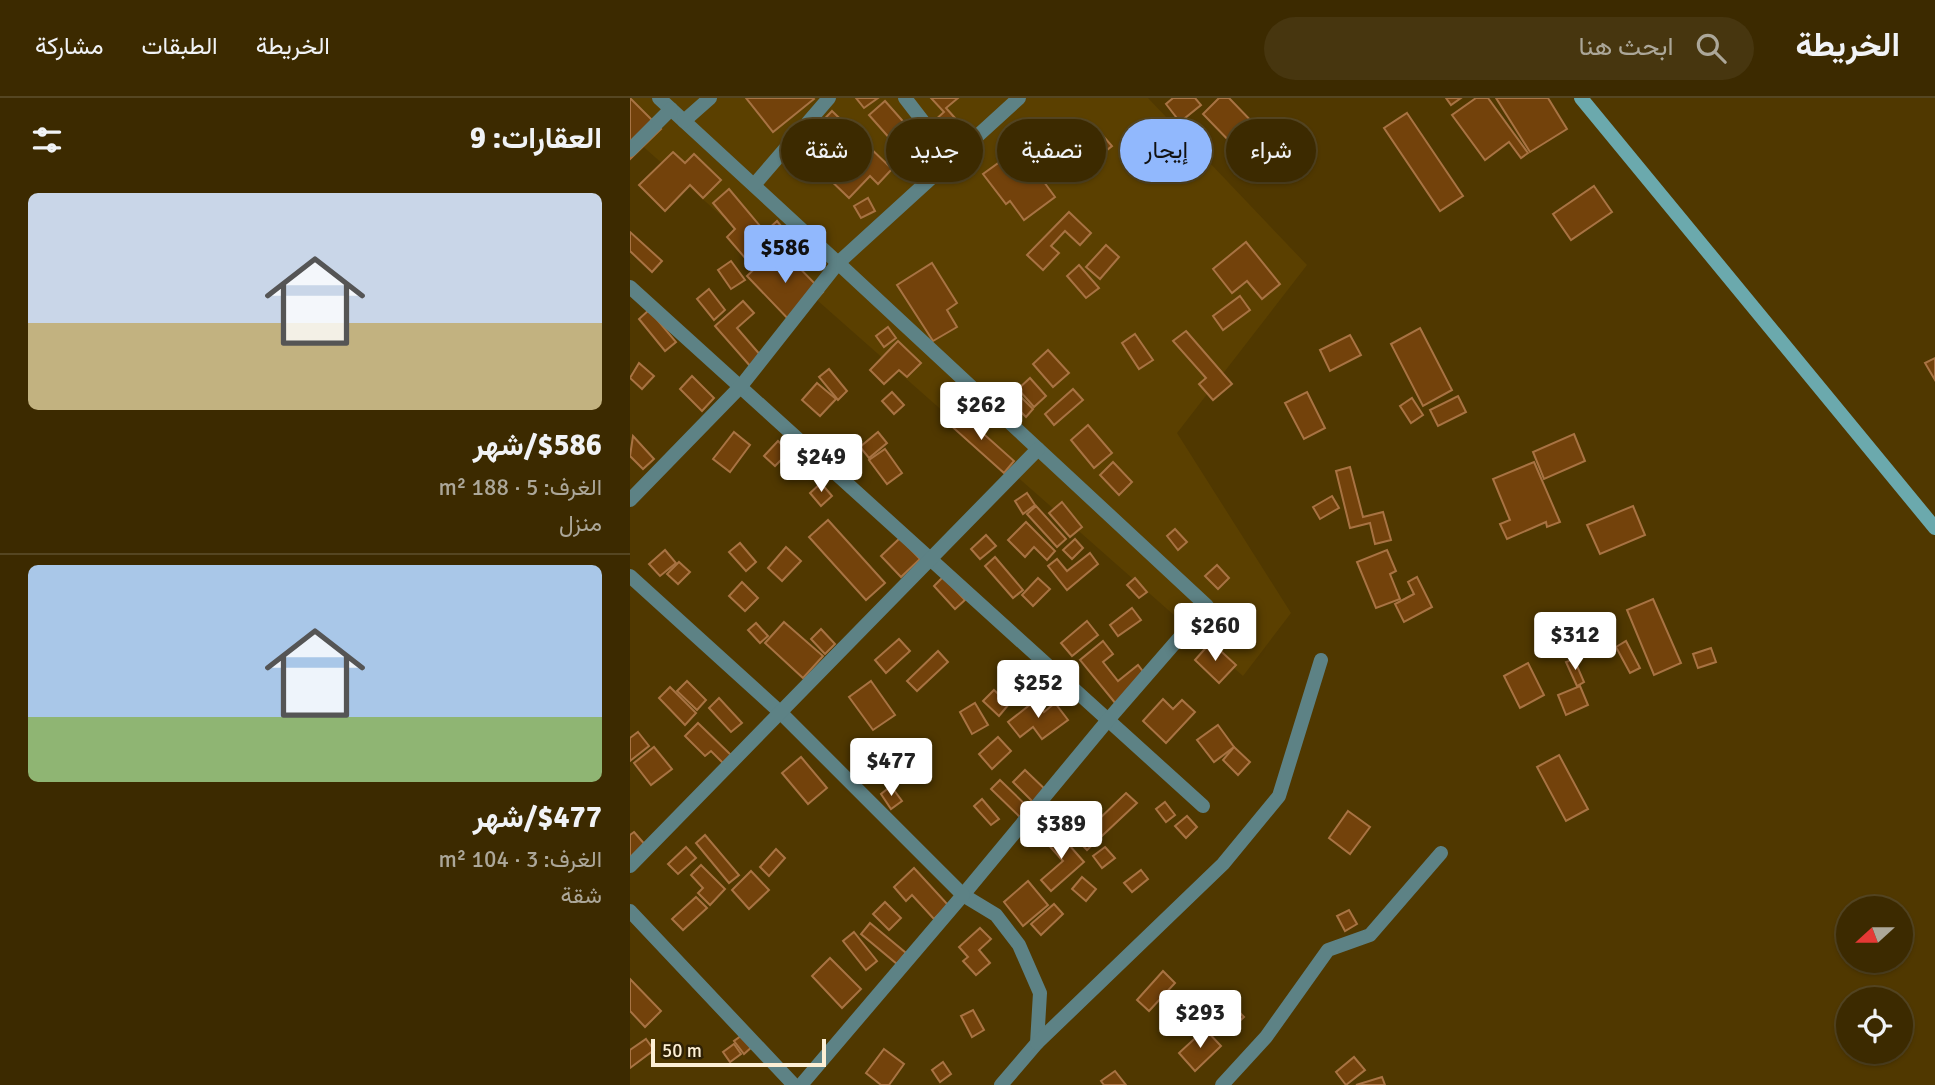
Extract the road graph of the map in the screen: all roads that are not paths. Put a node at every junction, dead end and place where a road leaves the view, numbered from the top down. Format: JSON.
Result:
{"nodes":[{"id":1,"x":659,"y":98,"type":"edge"},
{"id":2,"x":710,"y":98,"type":"edge"},
{"id":3,"x":829,"y":98,"type":"edge"},
{"id":4,"x":905,"y":98,"type":"edge"},
{"id":5,"x":1018,"y":98,"type":"edge"},
{"id":6,"x":1581,"y":98,"type":"edge"},
{"id":7,"x":671,"y":109,"type":"junction"},
{"id":8,"x":921,"y":119,"type":"edge"},
{"id":9,"x":684,"y":121,"type":"junction"},
{"id":10,"x":983,"y":130,"type":"edge"},
{"id":11,"x":630,"y":150,"type":"edge"},
{"id":12,"x":927,"y":182,"type":"edge"},
{"id":13,"x":754,"y":185,"type":"junction"},
{"id":14,"x":838,"y":263,"type":"junction"},
{"id":15,"x":630,"y":286,"type":"edge"},
{"id":16,"x":741,"y":386,"type":"junction"},
{"id":17,"x":1038,"y":449,"type":"junction"},
{"id":18,"x":630,"y":500,"type":"edge"},
{"id":19,"x":1935,"y":528,"type":"edge"},
{"id":20,"x":930,"y":558,"type":"junction"},
{"id":21,"x":630,"y":576,"type":"edge"},
{"id":22,"x":1321,"y":660,"type":"dead end"},
{"id":23,"x":780,"y":713,"type":"junction"},
{"id":24,"x":1108,"y":720,"type":"junction"},
{"id":25,"x":1203,"y":806,"type":"dead end"},
{"id":26,"x":1441,"y":853,"type":"dead end"},
{"id":27,"x":630,"y":866,"type":"edge"},
{"id":28,"x":963,"y":895,"type":"junction"},
{"id":29,"x":630,"y":911,"type":"edge"},
{"id":30,"x":1037,"y":1043,"type":"junction"},
{"id":31,"x":794,"y":1085,"type":"edge"},
{"id":32,"x":802,"y":1085,"type":"edge"},
{"id":33,"x":1001,"y":1085,"type":"edge"},
{"id":34,"x":1222,"y":1085,"type":"edge"}],
"edges":[{"from":1,"to":7,"type":"street"},
{"from":2,"to":9,"type":"street"},
{"from":3,"to":13,"type":"street"},
{"from":4,"to":8,"type":"street"},
{"from":5,"to":10,"type":"street"},
{"from":6,"to":19,"type":"main road"},
{"from":7,"to":9,"type":"street"},
{"from":7,"to":11,"type":"street"},
{"from":9,"to":13,"type":"street"},
{"from":12,"to":14,"type":"street"},
{"from":13,"to":14,"type":"street"},
{"from":14,"to":16,"type":"street"},
{"from":14,"to":17,"type":"street"},
{"from":15,"to":16,"type":"street"},
{"from":16,"to":18,"type":"street"},
{"from":16,"to":20,"type":"street"},
{"from":17,"to":20,"type":"street"},
{"from":17,"to":24,"type":"street"},
{"from":20,"to":23,"type":"street"},
{"from":20,"to":24,"type":"street"},
{"from":21,"to":23,"type":"street"},
{"from":22,"to":30,"type":"street"},
{"from":23,"to":27,"type":"street"},
{"from":23,"to":28,"type":"street"},
{"from":24,"to":25,"type":"street"},
{"from":24,"to":28,"type":"street"},
{"from":26,"to":34,"type":"street"},
{"from":28,"to":30,"type":"street"},
{"from":28,"to":32,"type":"street"},
{"from":29,"to":31,"type":"street"},
{"from":30,"to":33,"type":"street"}]}
